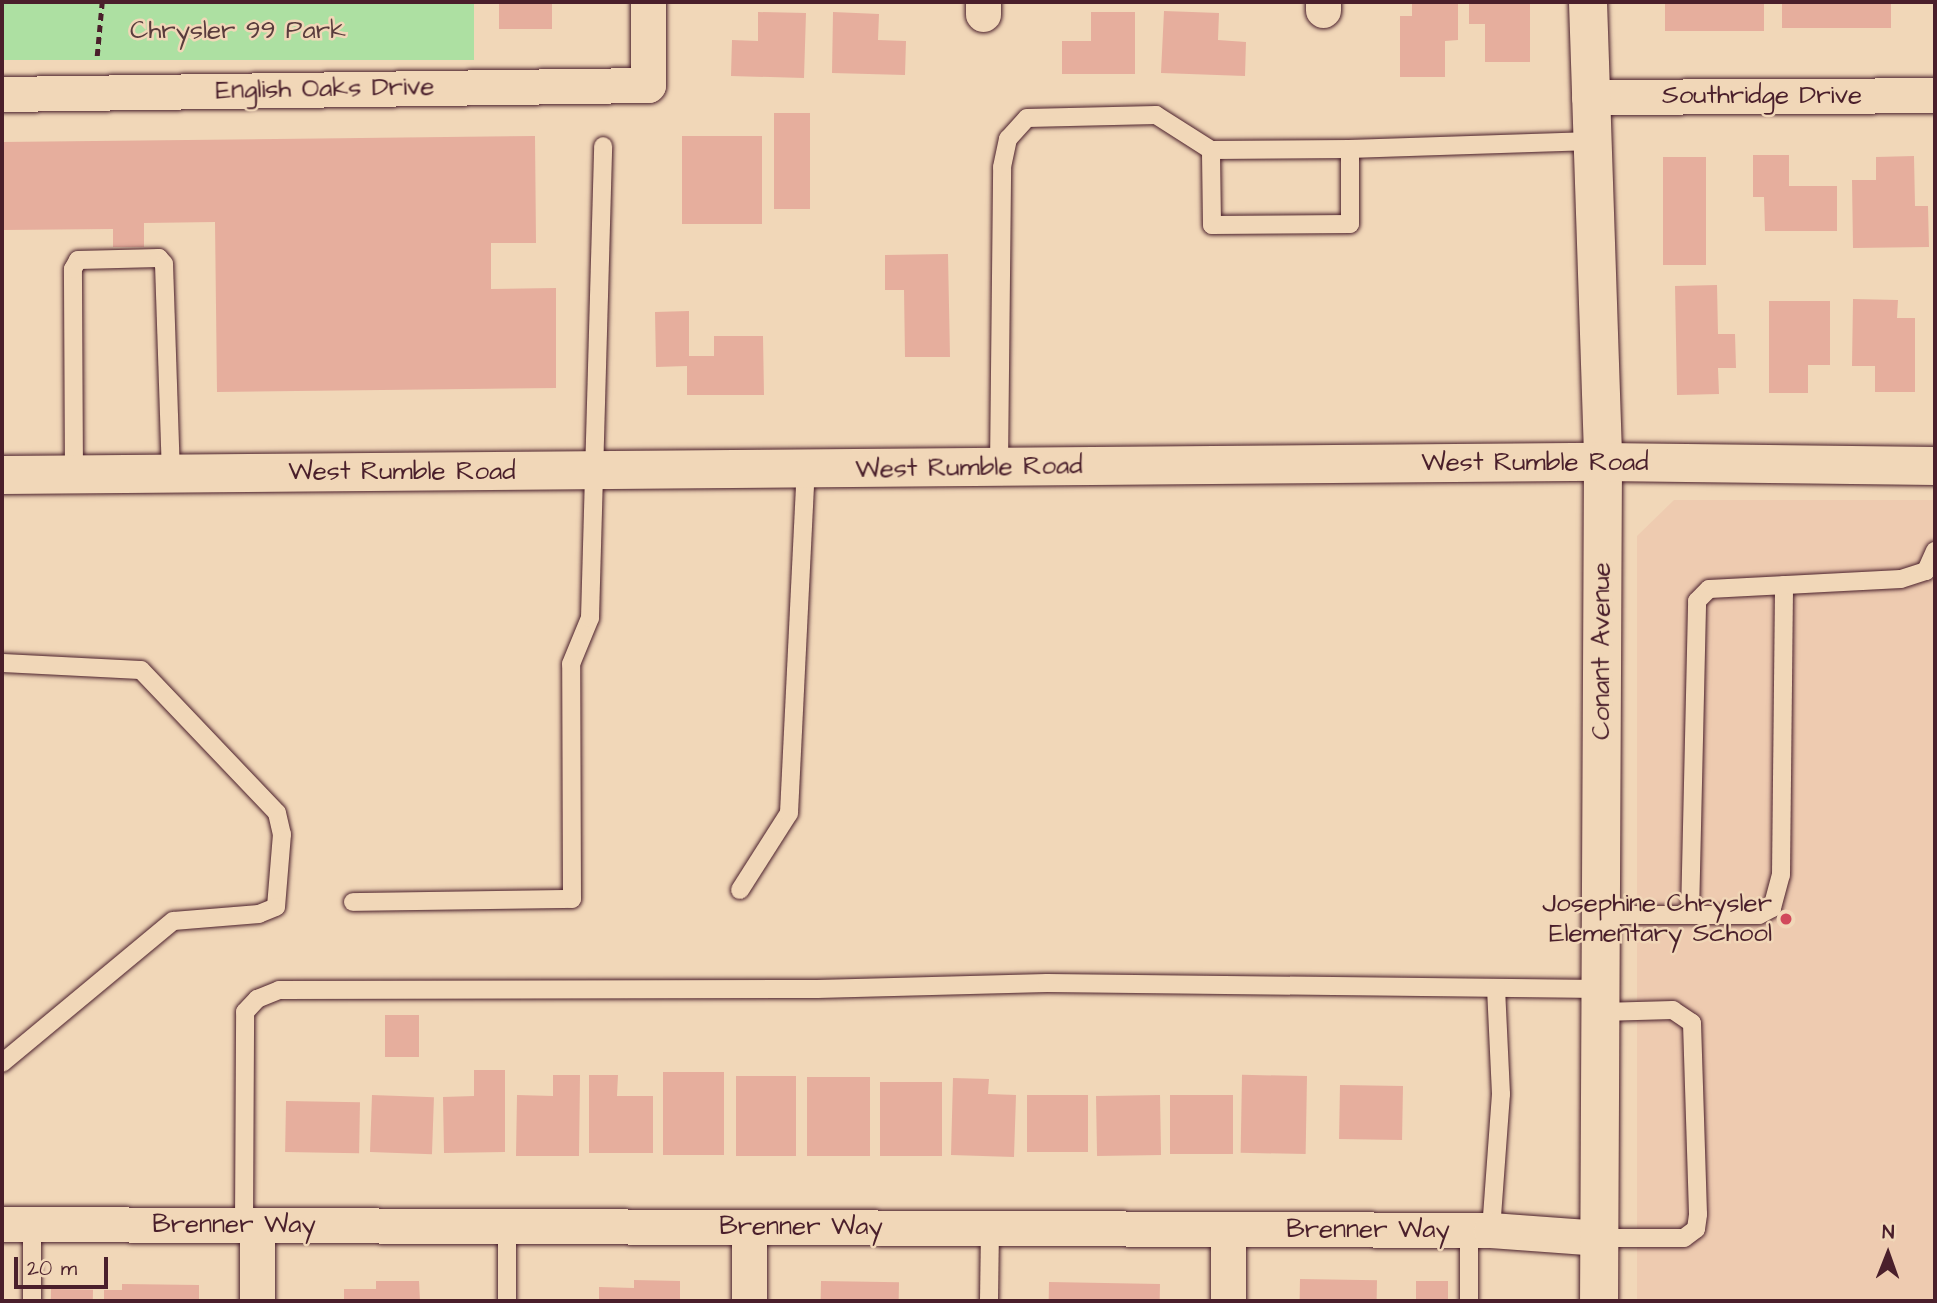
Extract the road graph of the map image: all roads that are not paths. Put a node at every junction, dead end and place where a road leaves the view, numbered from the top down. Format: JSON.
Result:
{"nodes":[{"id":1,"x":648,"y":2,"type":"edge"},
{"id":2,"x":1588,"y":2,"type":"edge"},
{"id":3,"x":2,"y":94,"type":"edge"},
{"id":4,"x":1935,"y":95,"type":"edge"},
{"id":5,"x":1589,"y":97,"type":"junction"},
{"id":6,"x":1591,"y":141,"type":"junction"},
{"id":7,"x":603,"y":146,"type":"dead end"},
{"id":8,"x":1350,"y":149,"type":"junction"},
{"id":9,"x":1211,"y":150,"type":"junction"},
{"id":10,"x":1603,"y":462,"type":"junction"},
{"id":11,"x":1935,"y":466,"type":"edge"},
{"id":12,"x":999,"y":467,"type":"junction"},
{"id":13,"x":806,"y":469,"type":"junction"},
{"id":14,"x":593,"y":471,"type":"junction"},
{"id":15,"x":74,"y":474,"type":"junction"},
{"id":16,"x":171,"y":474,"type":"junction"},
{"id":17,"x":2,"y":475,"type":"edge"},
{"id":18,"x":1935,"y":551,"type":"edge"},
{"id":19,"x":1784,"y":585,"type":"junction"},
{"id":20,"x":2,"y":663,"type":"edge"},
{"id":21,"x":740,"y":890,"type":"dead end"},
{"id":22,"x":353,"y":902,"type":"dead end"},
{"id":23,"x":1601,"y":915,"type":"junction"},
{"id":24,"x":1690,"y":915,"type":"junction"},
{"id":25,"x":1496,"y":988,"type":"junction"},
{"id":26,"x":1601,"y":1000,"type":"junction"},
{"id":27,"x":2,"y":1063,"type":"edge"},
{"id":28,"x":17,"y":1224,"type":"edge"},
{"id":29,"x":250,"y":1225,"type":"junction"},
{"id":30,"x":507,"y":1226,"type":"junction"},
{"id":31,"x":749,"y":1227,"type":"junction"},
{"id":32,"x":990,"y":1228,"type":"junction"},
{"id":33,"x":1228,"y":1229,"type":"junction"},
{"id":34,"x":1480,"y":1230,"type":"junction"},
{"id":35,"x":1600,"y":1238,"type":"junction"},
{"id":36,"x":32,"y":1301,"type":"edge"},
{"id":37,"x":257,"y":1301,"type":"edge"},
{"id":38,"x":507,"y":1301,"type":"edge"},
{"id":39,"x":749,"y":1301,"type":"edge"},
{"id":40,"x":989,"y":1301,"type":"edge"},
{"id":41,"x":1228,"y":1301,"type":"edge"},
{"id":42,"x":1469,"y":1301,"type":"edge"},
{"id":43,"x":1599,"y":1301,"type":"edge"}],
"edges":[{"from":1,"to":3,"type":"street","name":"English Oaks Drive"},
{"from":2,"to":5,"type":"street","name":"Conant Avenue"},
{"from":4,"to":5,"type":"street","name":"Southridge Drive"},
{"from":5,"to":6,"type":"street","name":"Conant Avenue"},
{"from":6,"to":8,"type":"lane"},
{"from":6,"to":10,"type":"street","name":"Conant Avenue"},
{"from":7,"to":14,"type":"lane"},
{"from":8,"to":9,"type":"lane"},
{"from":8,"to":9,"type":"lane"},
{"from":9,"to":12,"type":"lane"},
{"from":10,"to":11,"type":"street","name":"West Rumble Road"},
{"from":10,"to":12,"type":"street","name":"West Rumble Road"},
{"from":10,"to":23,"type":"street","name":"Conant Avenue"},
{"from":12,"to":13,"type":"street","name":"West Rumble Road"},
{"from":13,"to":14,"type":"street","name":"West Rumble Road"},
{"from":13,"to":21,"type":"lane"},
{"from":14,"to":16,"type":"street","name":"West Rumble Road"},
{"from":14,"to":22,"type":"lane"},
{"from":15,"to":16,"type":"street","name":"West Rumble Road"},
{"from":15,"to":16,"type":"lane"},
{"from":15,"to":17,"type":"street","name":"West Rumble Road"},
{"from":18,"to":19,"type":"lane"},
{"from":19,"to":24,"type":"lane"},
{"from":19,"to":24,"type":"lane"},
{"from":20,"to":27,"type":"lane"},
{"from":23,"to":24,"type":"lane"},
{"from":23,"to":26,"type":"street","name":"Conant Avenue"},
{"from":25,"to":26,"type":"lane"},
{"from":25,"to":29,"type":"lane"},
{"from":25,"to":34,"type":"lane"},
{"from":26,"to":35,"type":"street","name":"Conant Avenue"},
{"from":26,"to":35,"type":"lane"},
{"from":28,"to":29,"type":"street","name":"Brenner Way"},
{"from":28,"to":36,"type":"lane"},
{"from":29,"to":30,"type":"street","name":"Brenner Way"},
{"from":29,"to":37,"type":"street"},
{"from":30,"to":31,"type":"street","name":"Brenner Way"},
{"from":30,"to":38,"type":"lane"},
{"from":31,"to":32,"type":"street","name":"Brenner Way"},
{"from":31,"to":39,"type":"street"},
{"from":32,"to":33,"type":"street","name":"Brenner Way"},
{"from":32,"to":40,"type":"lane"},
{"from":33,"to":34,"type":"street","name":"Brenner Way"},
{"from":33,"to":41,"type":"street"},
{"from":34,"to":35,"type":"street","name":"Brenner Way"},
{"from":34,"to":42,"type":"lane"},
{"from":35,"to":43,"type":"street","name":"Conant Avenue"}]}
